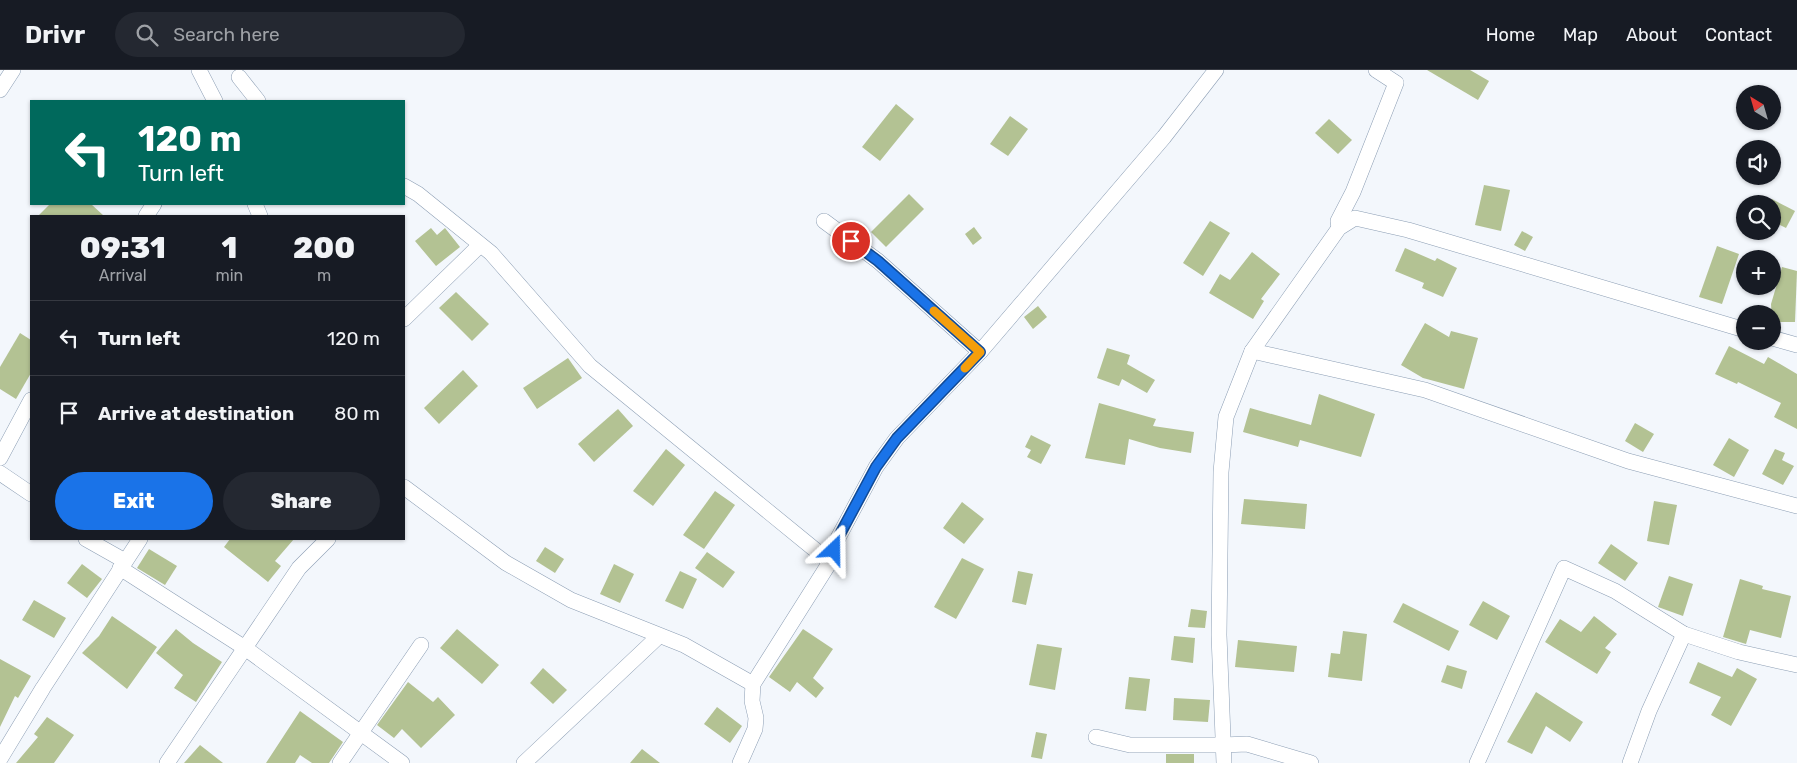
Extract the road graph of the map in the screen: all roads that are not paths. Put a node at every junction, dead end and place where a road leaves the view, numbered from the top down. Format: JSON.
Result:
{"nodes":[{"id":1,"x":14,"y":70,"type":"edge"},
{"id":2,"x":199,"y":70,"type":"edge"},
{"id":3,"x":1216,"y":70,"type":"edge"},
{"id":4,"x":1376,"y":70,"type":"edge"},
{"id":5,"x":239,"y":77,"type":"dead end"},
{"id":6,"x":1398,"y":77,"type":"edge"},
{"id":7,"x":0,"y":90,"type":"edge"},
{"id":8,"x":214,"y":100,"type":"edge"},
{"id":9,"x":257,"y":100,"type":"edge"},
{"id":10,"x":405,"y":187,"type":"edge"},
{"id":11,"x":824,"y":221,"type":"dead end"},
{"id":12,"x":1339,"y":228,"type":"junction"},
{"id":13,"x":476,"y":249,"type":"dead end"},
{"id":14,"x":405,"y":318,"type":"edge"},
{"id":15,"x":1736,"y":327,"type":"edge"},
{"id":16,"x":1781,"y":341,"type":"edge"},
{"id":17,"x":1797,"y":345,"type":"edge"},
{"id":18,"x":1252,"y":351,"type":"junction"},
{"id":19,"x":980,"y":352,"type":"junction"},
{"id":20,"x":30,"y":402,"type":"edge"},
{"id":21,"x":0,"y":458,"type":"edge"},
{"id":22,"x":0,"y":473,"type":"edge"},
{"id":23,"x":405,"y":488,"type":"edge"},
{"id":24,"x":30,"y":493,"type":"edge"},
{"id":25,"x":1797,"y":506,"type":"edge"},
{"id":26,"x":87,"y":540,"type":"edge"},
{"id":27,"x":139,"y":540,"type":"edge"},
{"id":28,"x":327,"y":540,"type":"edge"},
{"id":29,"x":830,"y":562,"type":"junction"},
{"id":30,"x":123,"y":564,"type":"junction"},
{"id":31,"x":1684,"y":634,"type":"junction"},
{"id":32,"x":659,"y":636,"type":"junction"},
{"id":33,"x":421,"y":645,"type":"dead end"},
{"id":34,"x":245,"y":648,"type":"junction"},
{"id":35,"x":1797,"y":665,"type":"edge"},
{"id":36,"x":753,"y":684,"type":"junction"},
{"id":37,"x":360,"y":732,"type":"junction"},
{"id":38,"x":1096,"y":737,"type":"dead end"},
{"id":39,"x":1223,"y":745,"type":"junction"},
{"id":40,"x":0,"y":759,"type":"edge"},
{"id":41,"x":167,"y":763,"type":"edge"},
{"id":42,"x":340,"y":763,"type":"edge"},
{"id":43,"x":402,"y":763,"type":"edge"},
{"id":44,"x":524,"y":763,"type":"edge"},
{"id":45,"x":740,"y":763,"type":"edge"},
{"id":46,"x":1224,"y":763,"type":"edge"},
{"id":47,"x":1311,"y":763,"type":"edge"},
{"id":48,"x":1477,"y":763,"type":"edge"},
{"id":49,"x":1630,"y":763,"type":"edge"}],
"edges":[{"from":1,"to":7,"type":"street"},
{"from":2,"to":8,"type":"street"},
{"from":3,"to":19,"type":"street"},
{"from":4,"to":6,"type":"street"},
{"from":5,"to":9,"type":"street"},
{"from":6,"to":12,"type":"street"},
{"from":10,"to":29,"type":"street"},
{"from":11,"to":19,"type":"street"},
{"from":12,"to":15,"type":"street"},
{"from":12,"to":18,"type":"street"},
{"from":13,"to":14,"type":"street"},
{"from":16,"to":17,"type":"street"},
{"from":18,"to":25,"type":"street"},
{"from":18,"to":39,"type":"street"},
{"from":19,"to":29,"type":"street"},
{"from":20,"to":21,"type":"street"},
{"from":22,"to":24,"type":"street"},
{"from":23,"to":32,"type":"street"},
{"from":26,"to":30,"type":"street"},
{"from":27,"to":30,"type":"street"},
{"from":28,"to":34,"type":"street"},
{"from":29,"to":36,"type":"street"},
{"from":30,"to":34,"type":"street"},
{"from":30,"to":40,"type":"street"},
{"from":31,"to":35,"type":"street"},
{"from":31,"to":48,"type":"street"},
{"from":31,"to":49,"type":"street"},
{"from":32,"to":36,"type":"street"},
{"from":32,"to":44,"type":"street"},
{"from":33,"to":37,"type":"street"},
{"from":34,"to":37,"type":"street"},
{"from":34,"to":41,"type":"street"},
{"from":36,"to":45,"type":"street"},
{"from":37,"to":42,"type":"street"},
{"from":37,"to":43,"type":"street"},
{"from":38,"to":39,"type":"street"},
{"from":39,"to":46,"type":"street"},
{"from":39,"to":47,"type":"street"}]}
